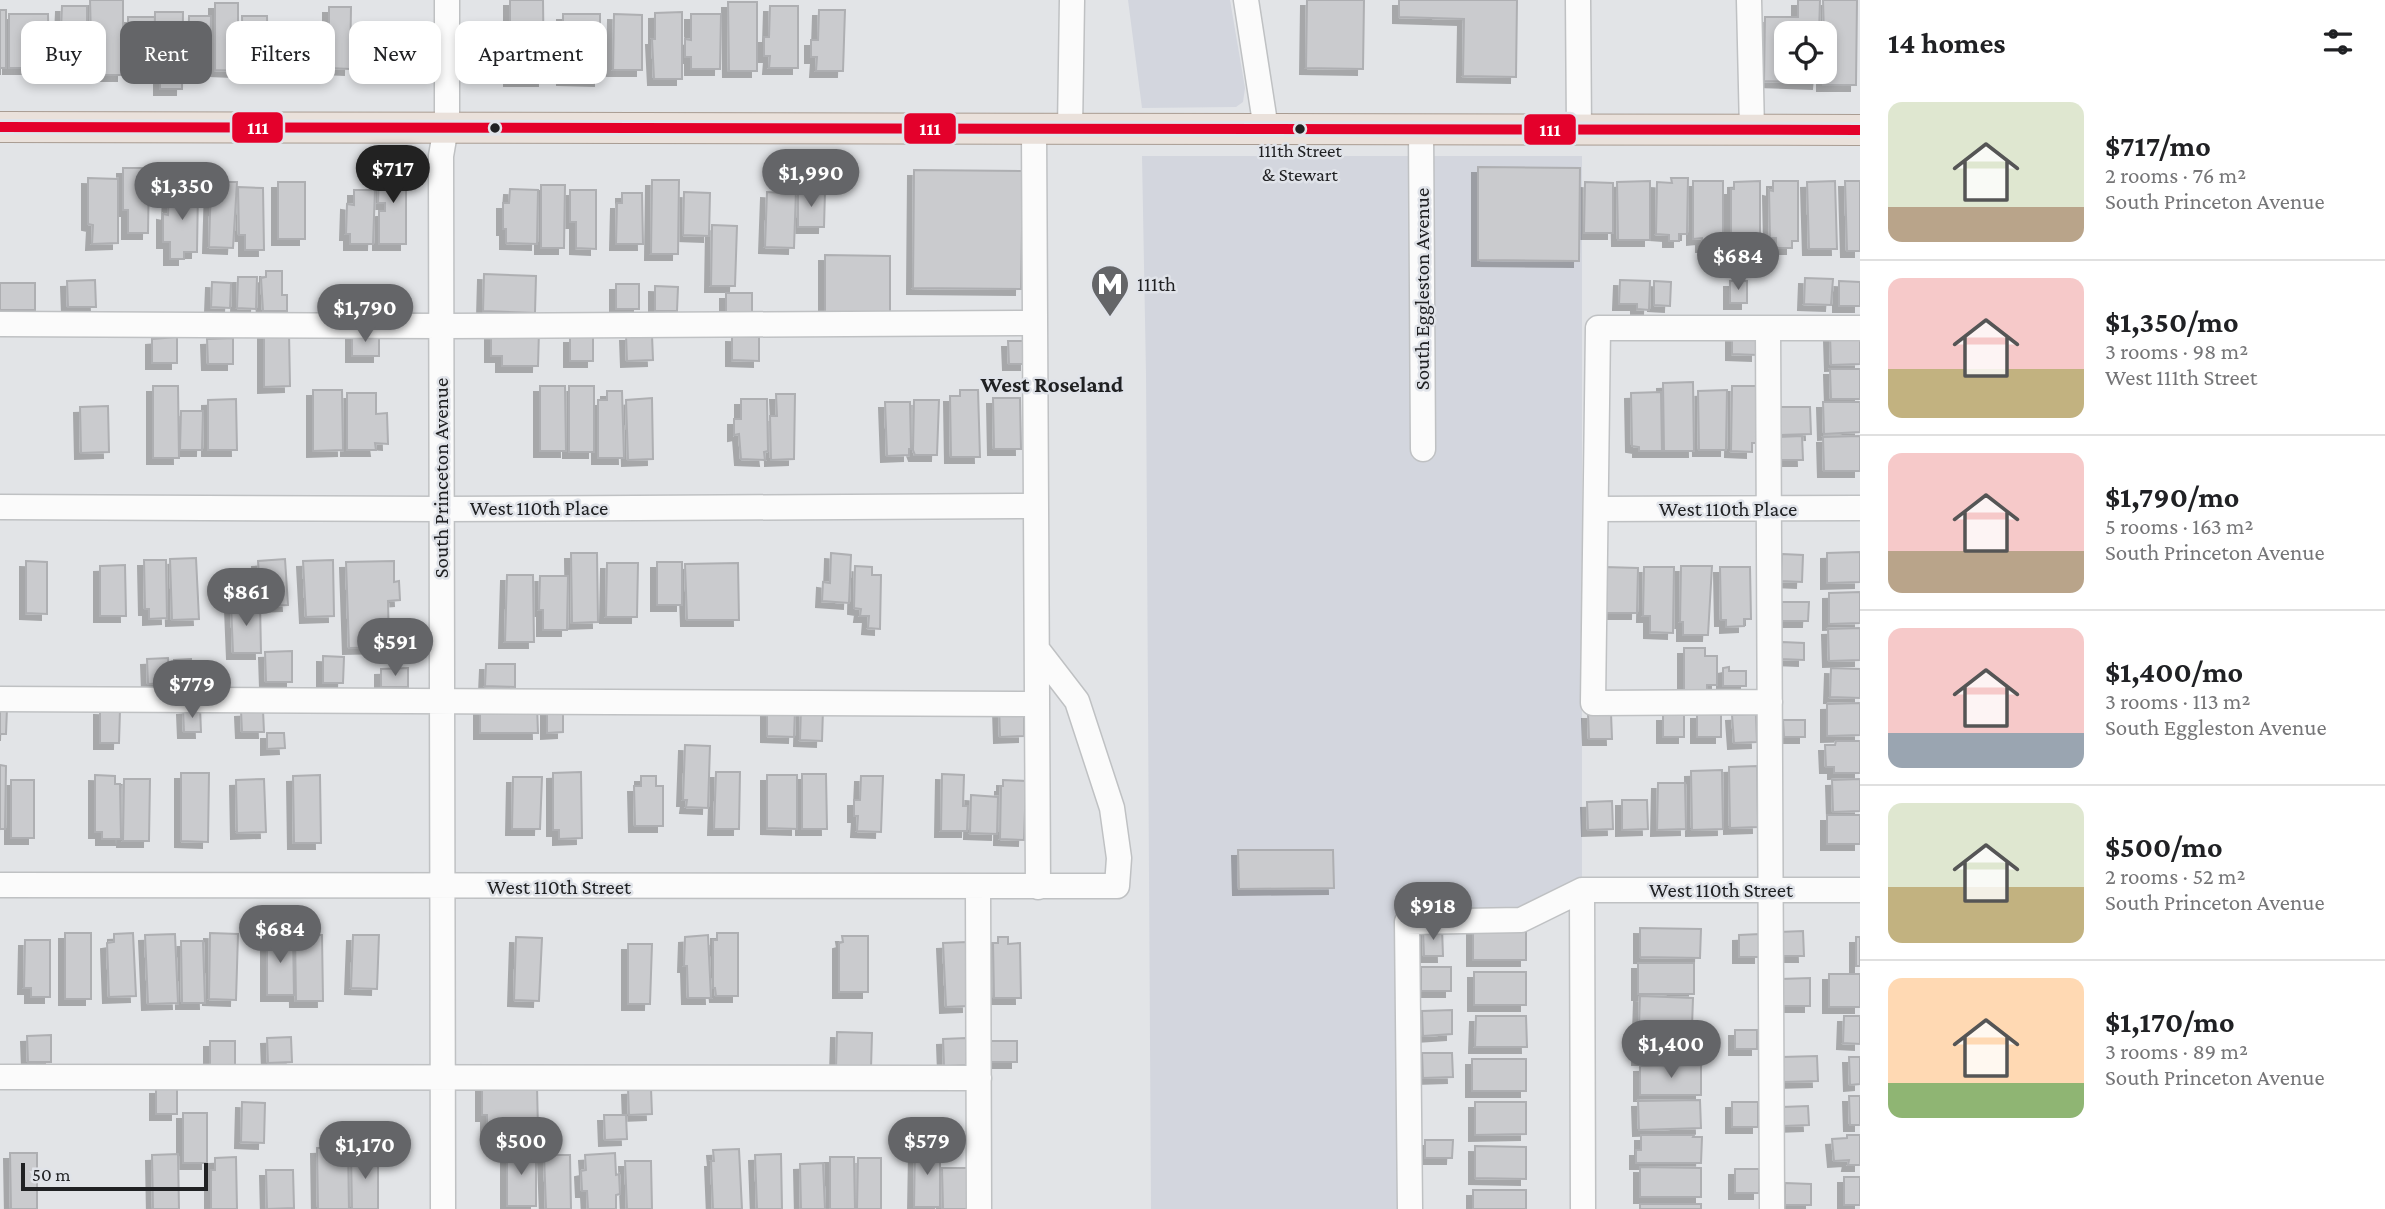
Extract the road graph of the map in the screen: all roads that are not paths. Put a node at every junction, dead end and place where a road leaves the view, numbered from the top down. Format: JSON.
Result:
{"nodes":[{"id":1,"x":447,"y":0,"type":"edge"},
{"id":2,"x":1072,"y":0,"type":"edge"},
{"id":3,"x":1246,"y":0,"type":"edge"},
{"id":4,"x":1578,"y":0,"type":"edge"},
{"id":5,"x":1749,"y":0,"type":"edge"},
{"id":6,"x":0,"y":127,"type":"edge"},
{"id":7,"x":446,"y":128,"type":"junction"},
{"id":8,"x":1034,"y":128,"type":"junction"},
{"id":9,"x":1070,"y":129,"type":"junction"},
{"id":10,"x":1266,"y":129,"type":"junction"},
{"id":11,"x":1421,"y":130,"type":"junction"},
{"id":12,"x":1579,"y":130,"type":"junction"},
{"id":13,"x":1752,"y":130,"type":"junction"},
{"id":14,"x":1860,"y":130,"type":"edge"},
{"id":15,"x":1035,"y":323,"type":"junction"},
{"id":16,"x":0,"y":324,"type":"edge"},
{"id":17,"x":441,"y":326,"type":"junction"},
{"id":18,"x":1768,"y":328,"type":"junction"},
{"id":19,"x":1860,"y":328,"type":"edge"},
{"id":20,"x":1423,"y":449,"type":"dead end"},
{"id":21,"x":1035,"y":506,"type":"junction"},
{"id":22,"x":0,"y":507,"type":"edge"},
{"id":23,"x":442,"y":509,"type":"junction"},
{"id":24,"x":1595,"y":509,"type":"junction"},
{"id":25,"x":1769,"y":509,"type":"junction"},
{"id":26,"x":1860,"y":509,"type":"edge"},
{"id":27,"x":1037,"y":649,"type":"junction"},
{"id":28,"x":0,"y":699,"type":"edge"},
{"id":29,"x":442,"y":701,"type":"junction"},
{"id":30,"x":1770,"y":702,"type":"junction"},
{"id":31,"x":1037,"y":704,"type":"junction"},
{"id":32,"x":0,"y":886,"type":"edge"},
{"id":33,"x":443,"y":887,"type":"junction"},
{"id":34,"x":978,"y":887,"type":"junction"},
{"id":35,"x":1038,"y":887,"type":"junction"},
{"id":36,"x":1582,"y":890,"type":"junction"},
{"id":37,"x":1770,"y":890,"type":"junction"},
{"id":38,"x":1860,"y":890,"type":"edge"},
{"id":39,"x":0,"y":1077,"type":"edge"},
{"id":40,"x":443,"y":1077,"type":"junction"},
{"id":41,"x":979,"y":1078,"type":"junction"},
{"id":42,"x":443,"y":1209,"type":"edge"},
{"id":43,"x":979,"y":1209,"type":"edge"},
{"id":44,"x":1410,"y":1209,"type":"edge"},
{"id":45,"x":1583,"y":1209,"type":"edge"},
{"id":46,"x":1772,"y":1209,"type":"edge"}],
"edges":[{"from":1,"to":7,"type":"street","name":"South Princeton Avenue"},
{"from":2,"to":9,"type":"street"},
{"from":3,"to":10,"type":"street"},
{"from":4,"to":12,"type":"street"},
{"from":5,"to":13,"type":"street"},
{"from":6,"to":7,"type":"main road"},
{"from":7,"to":8,"type":"main road"},
{"from":7,"to":17,"type":"street","name":"South Princeton Avenue"},
{"from":8,"to":9,"type":"main road"},
{"from":8,"to":15,"type":"street"},
{"from":9,"to":10,"type":"main road"},
{"from":10,"to":11,"type":"main road"},
{"from":11,"to":12,"type":"main road"},
{"from":11,"to":20,"type":"street","name":"South Eggleston Avenue"},
{"from":12,"to":13,"type":"main road"},
{"from":13,"to":14,"type":"main road"},
{"from":15,"to":17,"type":"street"},
{"from":15,"to":21,"type":"street"},
{"from":16,"to":17,"type":"street"},
{"from":17,"to":23,"type":"street","name":"South Princeton Avenue"},
{"from":18,"to":19,"type":"street"},
{"from":18,"to":24,"type":"street"},
{"from":18,"to":25,"type":"street"},
{"from":21,"to":23,"type":"street","name":"West 110th Place"},
{"from":21,"to":27,"type":"street"},
{"from":22,"to":23,"type":"street","name":"West 110th Place"},
{"from":23,"to":29,"type":"street","name":"South Princeton Avenue"},
{"from":24,"to":25,"type":"street","name":"West 110th Place"},
{"from":24,"to":30,"type":"street"},
{"from":25,"to":26,"type":"street","name":"West 110th Place"},
{"from":25,"to":30,"type":"street"},
{"from":27,"to":31,"type":"street"},
{"from":27,"to":35,"type":"street","name":"West 110th Street"},
{"from":28,"to":29,"type":"street"},
{"from":29,"to":31,"type":"street"},
{"from":29,"to":33,"type":"street","name":"South Princeton Avenue"},
{"from":30,"to":37,"type":"street"},
{"from":31,"to":35,"type":"street"},
{"from":32,"to":33,"type":"street","name":"West 110th Street"},
{"from":33,"to":34,"type":"street","name":"West 110th Street"},
{"from":33,"to":40,"type":"street","name":"South Princeton Avenue"},
{"from":34,"to":35,"type":"street","name":"West 110th Street"},
{"from":34,"to":41,"type":"street"},
{"from":36,"to":37,"type":"street","name":"West 110th Street"},
{"from":36,"to":44,"type":"street"},
{"from":36,"to":45,"type":"street"},
{"from":37,"to":38,"type":"street","name":"West 110th Street"},
{"from":37,"to":46,"type":"street"},
{"from":39,"to":40,"type":"street"},
{"from":40,"to":41,"type":"street"},
{"from":40,"to":42,"type":"street","name":"South Princeton Avenue"},
{"from":41,"to":43,"type":"street"}]}
